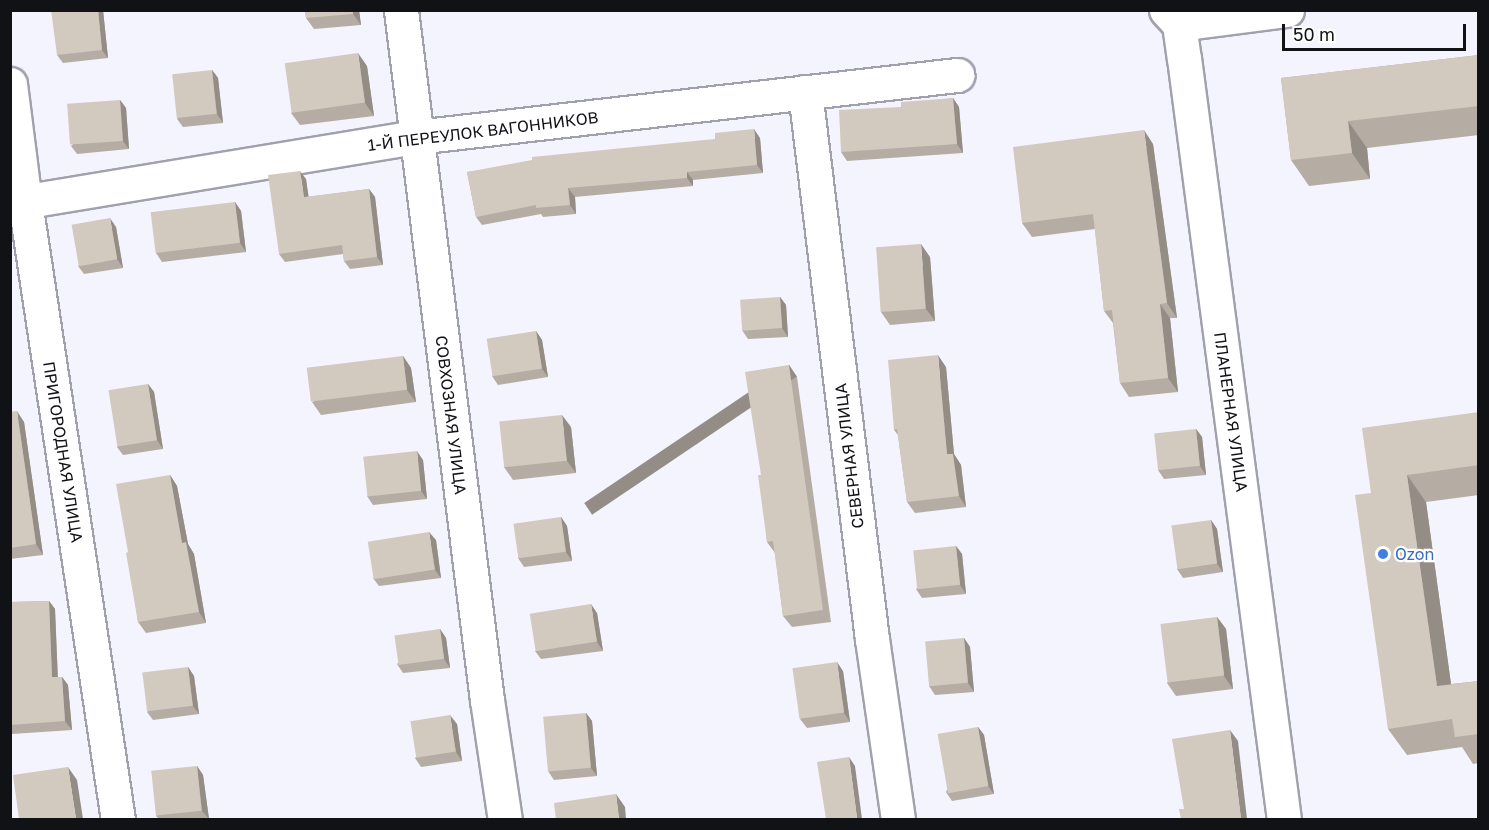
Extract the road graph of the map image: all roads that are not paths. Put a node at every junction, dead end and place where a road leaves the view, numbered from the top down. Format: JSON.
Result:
{"nodes":[{"id":1,"x":401,"y":10,"type":"edge"},
{"id":2,"x":1287,"y":10,"type":"edge"},
{"id":3,"x":1172,"y":17,"type":"edge"},
{"id":4,"x":957,"y":75,"type":"dead end"},
{"id":5,"x":10,"y":84,"type":"edge"},
{"id":6,"x":805,"y":92,"type":"junction"},
{"id":7,"x":416,"y":137,"type":"junction"},
{"id":8,"x":18,"y":203,"type":"edge"},
{"id":9,"x":118,"y":819,"type":"edge"},
{"id":10,"x":505,"y":819,"type":"edge"},
{"id":11,"x":898,"y":819,"type":"edge"},
{"id":12,"x":1284,"y":819,"type":"edge"}],
"edges":[{"from":1,"to":7,"type":"street","name":"СОВХОЗНАЯ УЛИЦА"},
{"from":2,"to":3,"type":"street"},
{"from":3,"to":12,"type":"street","name":"ПЛАНЕРНАЯ УЛИЦА"},
{"from":4,"to":6,"type":"street","name":"1-Й ПЕРЕУЛОК ВАГОННИКОВ"},
{"from":5,"to":8,"type":"street","name":"ПРИГОРОДНАЯ УЛИЦА"},
{"from":6,"to":7,"type":"street","name":"1-Й ПЕРЕУЛОК ВАГОННИКОВ"},
{"from":6,"to":11,"type":"street","name":"СЕВЕРНАЯ УЛИЦА"},
{"from":7,"to":8,"type":"street","name":"1-Й ПЕРЕУЛОК ВАГОННИКОВ"},
{"from":7,"to":10,"type":"street","name":"СОВХОЗНАЯ УЛИЦА"},
{"from":8,"to":9,"type":"street","name":"ПРИГОРОДНАЯ УЛИЦА"}]}
